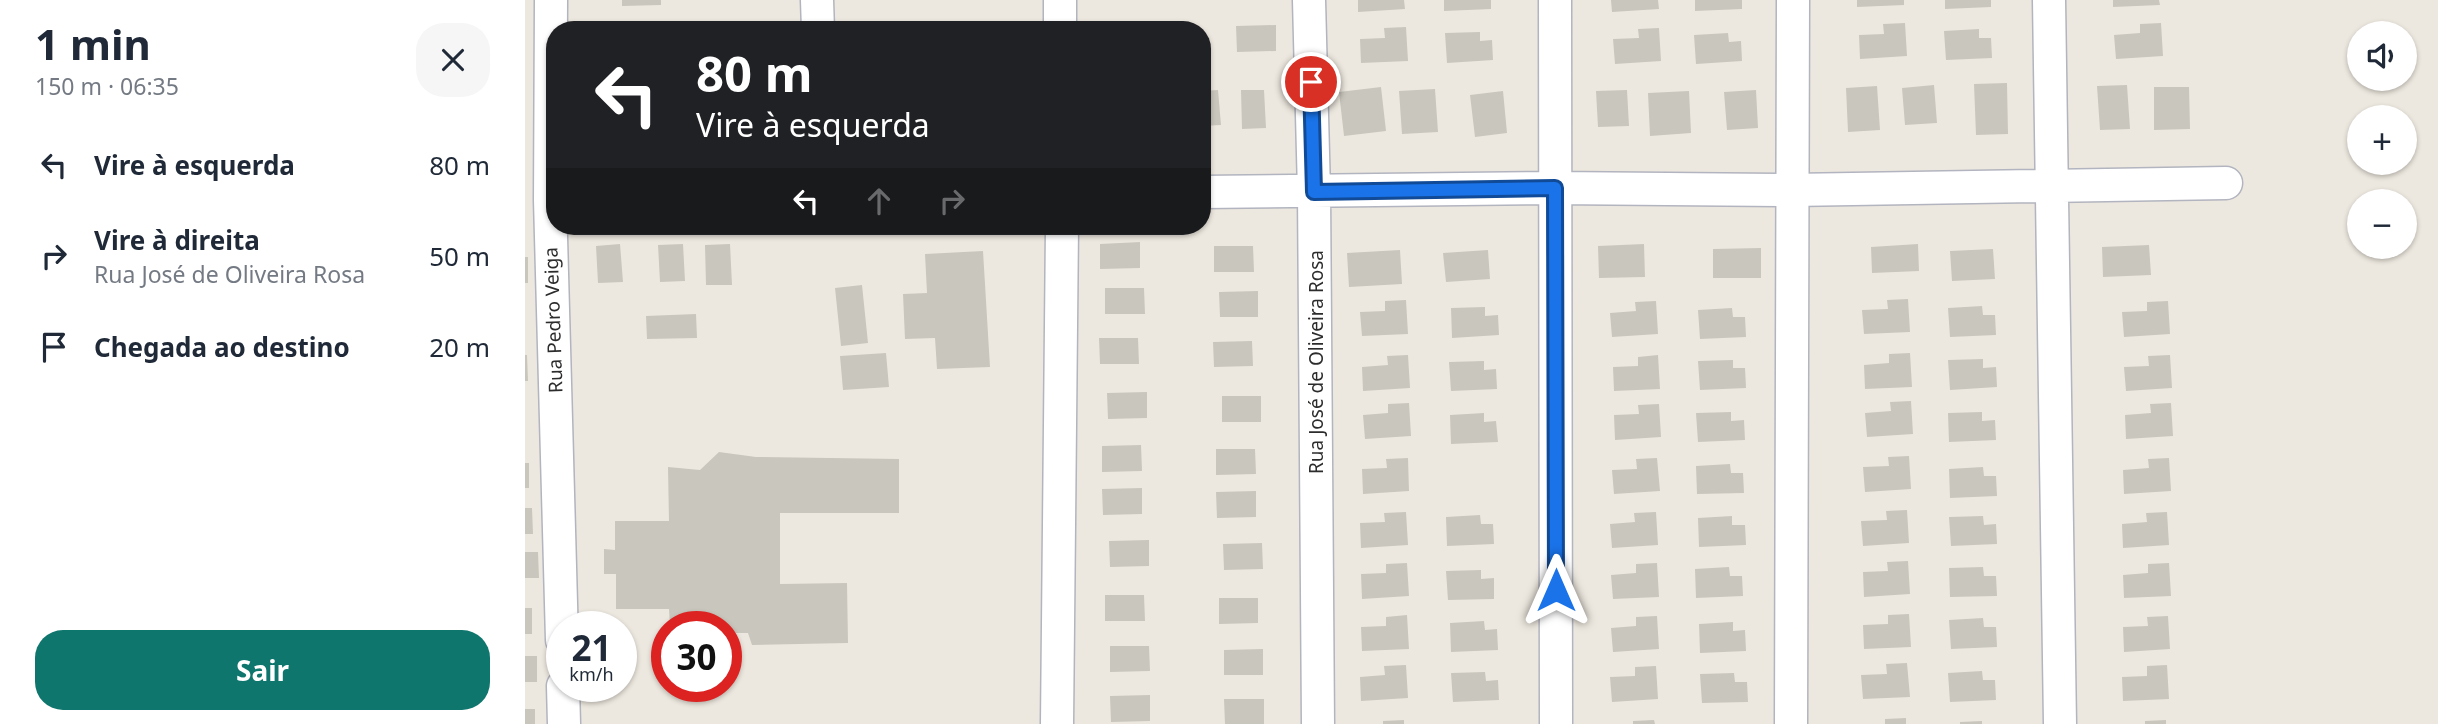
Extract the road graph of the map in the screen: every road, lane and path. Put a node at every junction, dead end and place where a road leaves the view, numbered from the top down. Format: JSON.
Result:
{"nodes":[{"id":1,"x":551,"y":0,"type":"edge"},
{"id":2,"x":817,"y":0,"type":"edge"},
{"id":3,"x":1059,"y":0,"type":"edge"},
{"id":4,"x":1309,"y":0,"type":"edge"},
{"id":5,"x":1555,"y":0,"type":"edge"},
{"id":6,"x":1793,"y":0,"type":"edge"},
{"id":7,"x":2049,"y":0,"type":"edge"},
{"id":8,"x":550,"y":21,"type":"edge"},
{"id":9,"x":818,"y":21,"type":"edge"},
{"id":10,"x":1060,"y":21,"type":"edge"},
{"id":11,"x":546,"y":125,"type":"edge"},
{"id":12,"x":2226,"y":183,"type":"dead end"},
{"id":13,"x":2051,"y":187,"type":"junction"},
{"id":14,"x":1555,"y":188,"type":"junction"},
{"id":15,"x":1793,"y":190,"type":"junction"},
{"id":16,"x":1211,"y":192,"type":"edge"},
{"id":17,"x":1314,"y":192,"type":"junction"},
{"id":18,"x":543,"y":200,"type":"edge"},
{"id":19,"x":1062,"y":235,"type":"edge"},
{"id":20,"x":561,"y":611,"type":"edge"},
{"id":21,"x":563,"y":702,"type":"edge"},
{"id":22,"x":564,"y":724,"type":"edge"},
{"id":23,"x":1056,"y":724,"type":"edge"},
{"id":24,"x":1318,"y":724,"type":"edge"},
{"id":25,"x":1556,"y":724,"type":"edge"},
{"id":26,"x":1791,"y":724,"type":"edge"},
{"id":27,"x":2060,"y":724,"type":"edge"}],
"edges":[{"from":1,"to":8,"type":"street","name":"Rua Pedro Veiga"},
{"from":2,"to":9,"type":"street"},
{"from":3,"to":10,"type":"street"},
{"from":4,"to":17,"type":"street","name":"Rua José de Oliveira Rosa"},
{"from":5,"to":14,"type":"street"},
{"from":6,"to":15,"type":"street"},
{"from":7,"to":13,"type":"street"},
{"from":11,"to":18,"type":"street","name":"Rua Pedro Veiga"},
{"from":12,"to":13,"type":"street"},
{"from":13,"to":15,"type":"street"},
{"from":13,"to":27,"type":"street"},
{"from":14,"to":15,"type":"street"},
{"from":14,"to":17,"type":"street"},
{"from":14,"to":25,"type":"street"},
{"from":15,"to":26,"type":"street"},
{"from":16,"to":17,"type":"street"},
{"from":17,"to":24,"type":"street","name":"Rua José de Oliveira Rosa"},
{"from":18,"to":20,"type":"street","name":"Rua Pedro Veiga"},
{"from":19,"to":23,"type":"street"},
{"from":21,"to":22,"type":"street"}]}
